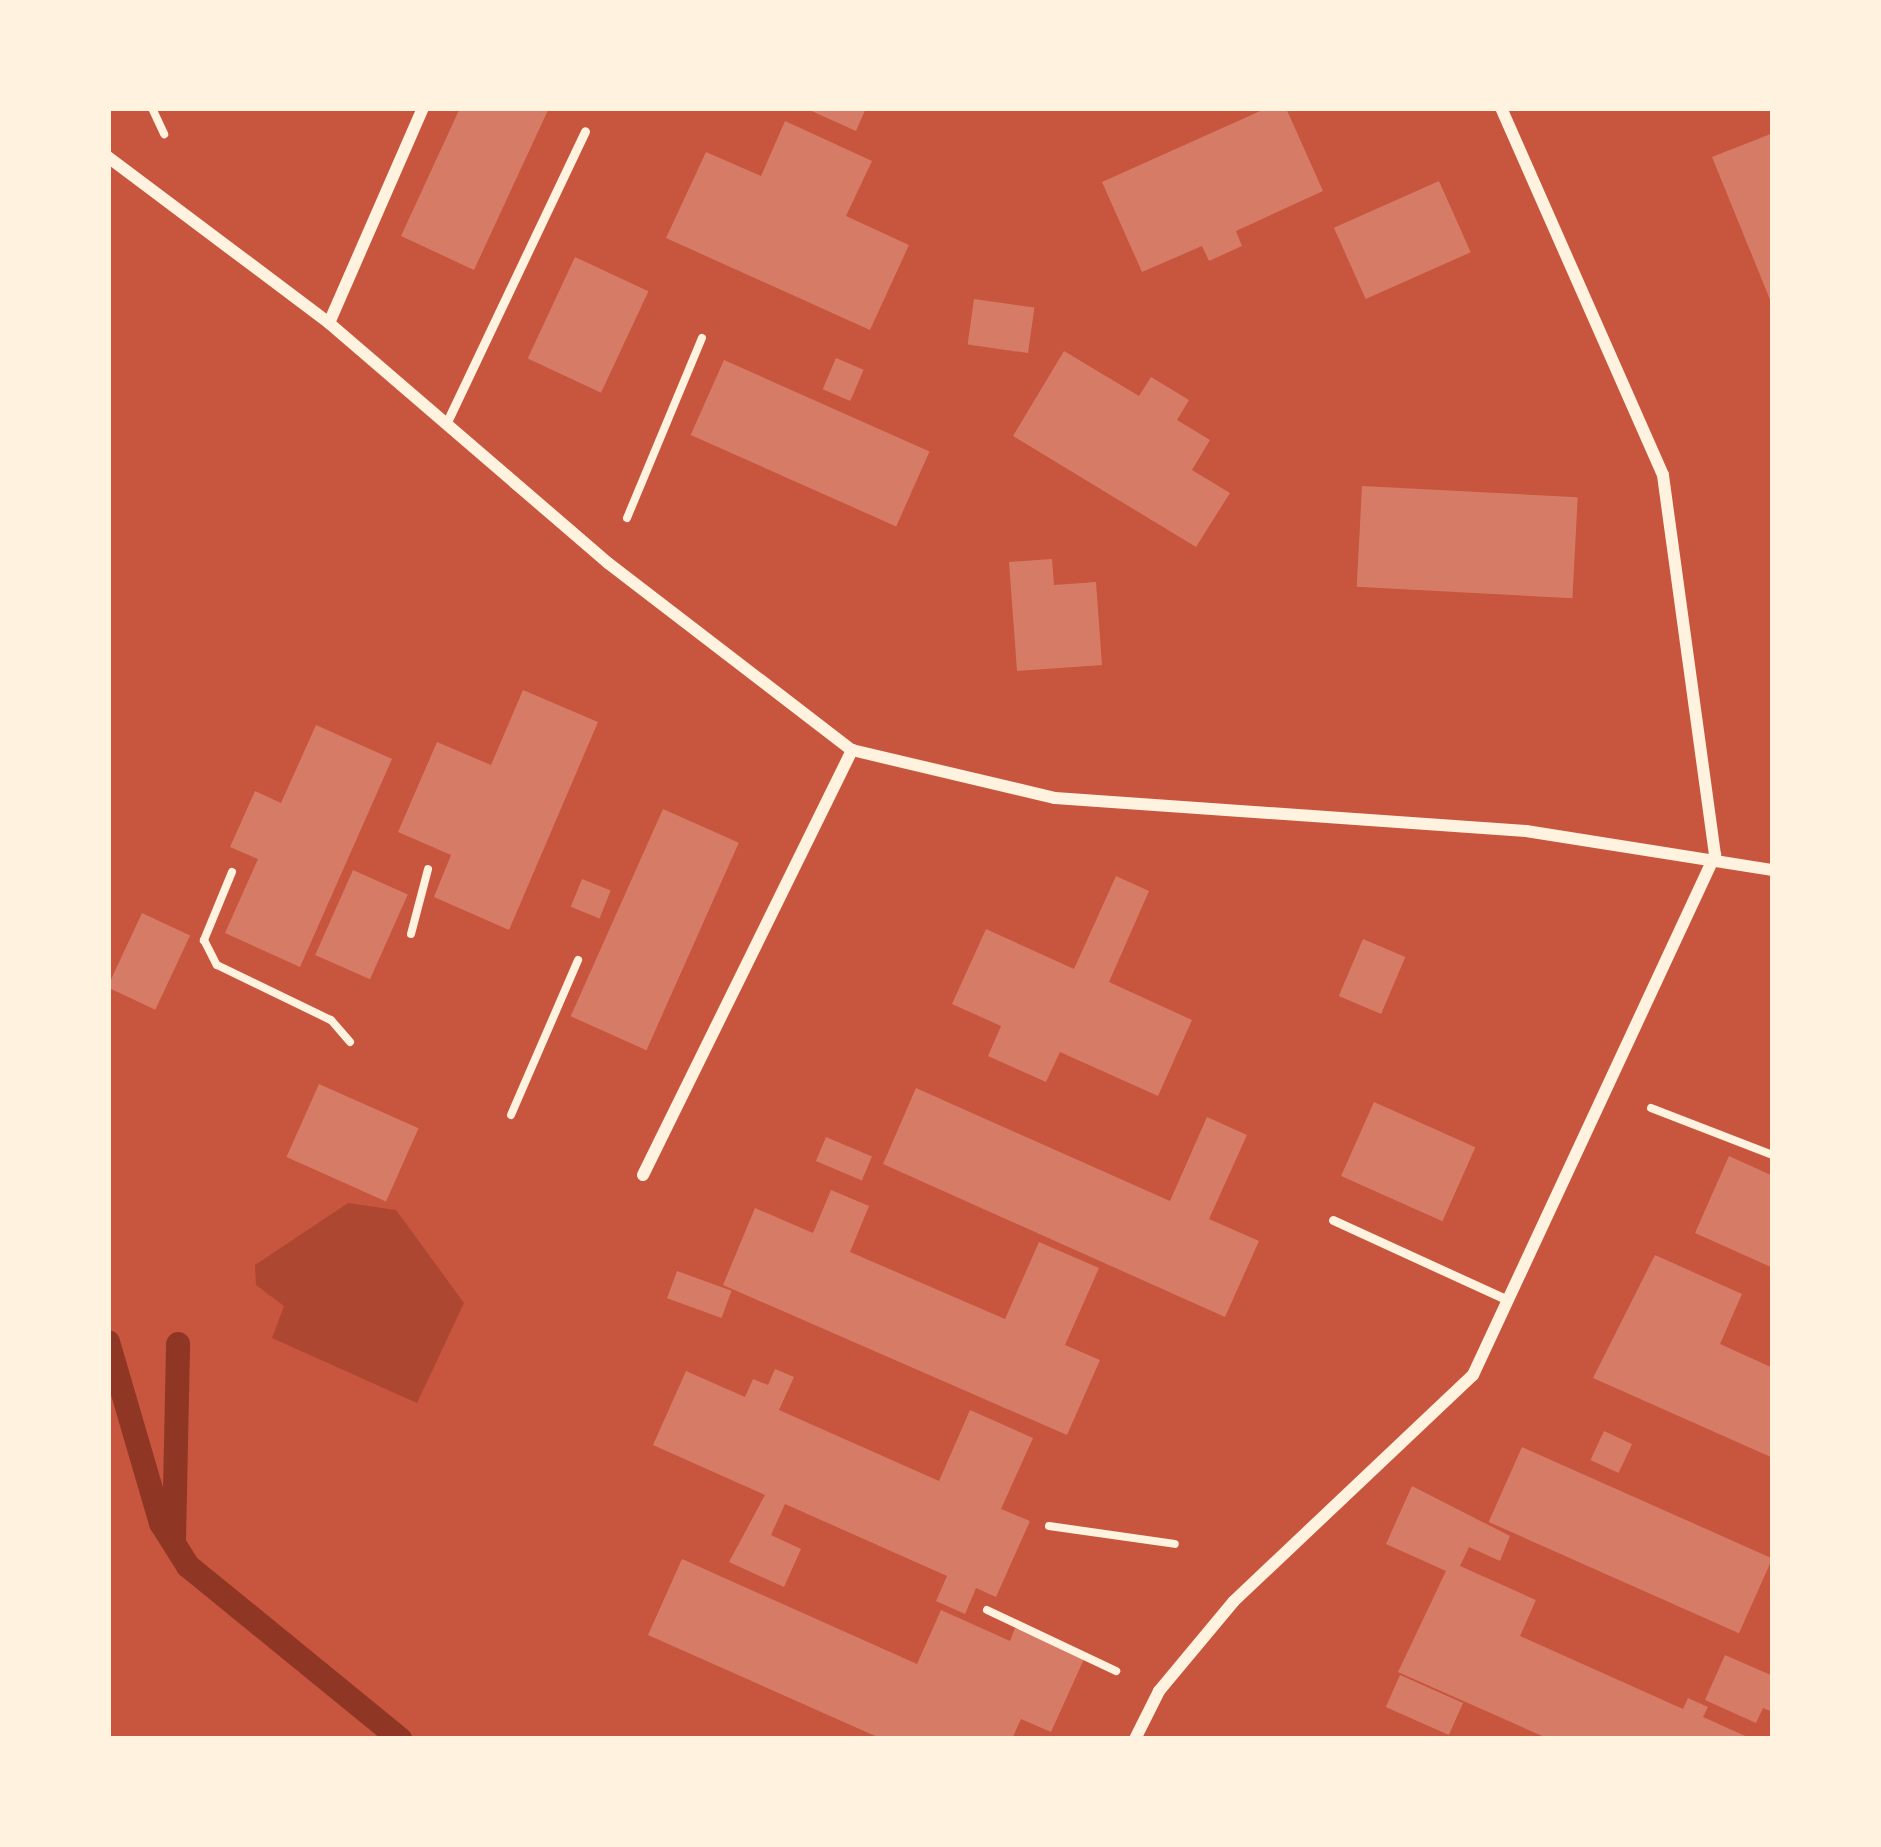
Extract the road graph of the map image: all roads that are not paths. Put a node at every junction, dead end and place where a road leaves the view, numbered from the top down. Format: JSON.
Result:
{"nodes":[{"id":1,"x":423,"y":108,"type":"edge"},
{"id":2,"x":1501,"y":108,"type":"edge"},
{"id":3,"x":585,"y":131,"type":"dead end"},
{"id":4,"x":108,"y":157,"type":"edge"},
{"id":5,"x":329,"y":323,"type":"junction"},
{"id":6,"x":446,"y":424,"type":"junction"},
{"id":7,"x":852,"y":750,"type":"junction"},
{"id":8,"x":1715,"y":855,"type":"junction"},
{"id":9,"x":1773,"y":870,"type":"edge"},
{"id":10,"x":644,"y":1174,"type":"dead end"},
{"id":11,"x":1333,"y":1220,"type":"dead end"},
{"id":12,"x":1508,"y":1300,"type":"junction"},
{"id":13,"x":1135,"y":1739,"type":"edge"}],
"edges":[{"from":1,"to":5,"type":"street"},
{"from":2,"to":8,"type":"street"},
{"from":3,"to":6,"type":"lane"},
{"from":4,"to":5,"type":"street"},
{"from":5,"to":6,"type":"street"},
{"from":6,"to":7,"type":"street"},
{"from":7,"to":8,"type":"street"},
{"from":7,"to":10,"type":"street"},
{"from":8,"to":9,"type":"street"},
{"from":8,"to":12,"type":"street"},
{"from":11,"to":12,"type":"lane"},
{"from":12,"to":13,"type":"street"}]}
